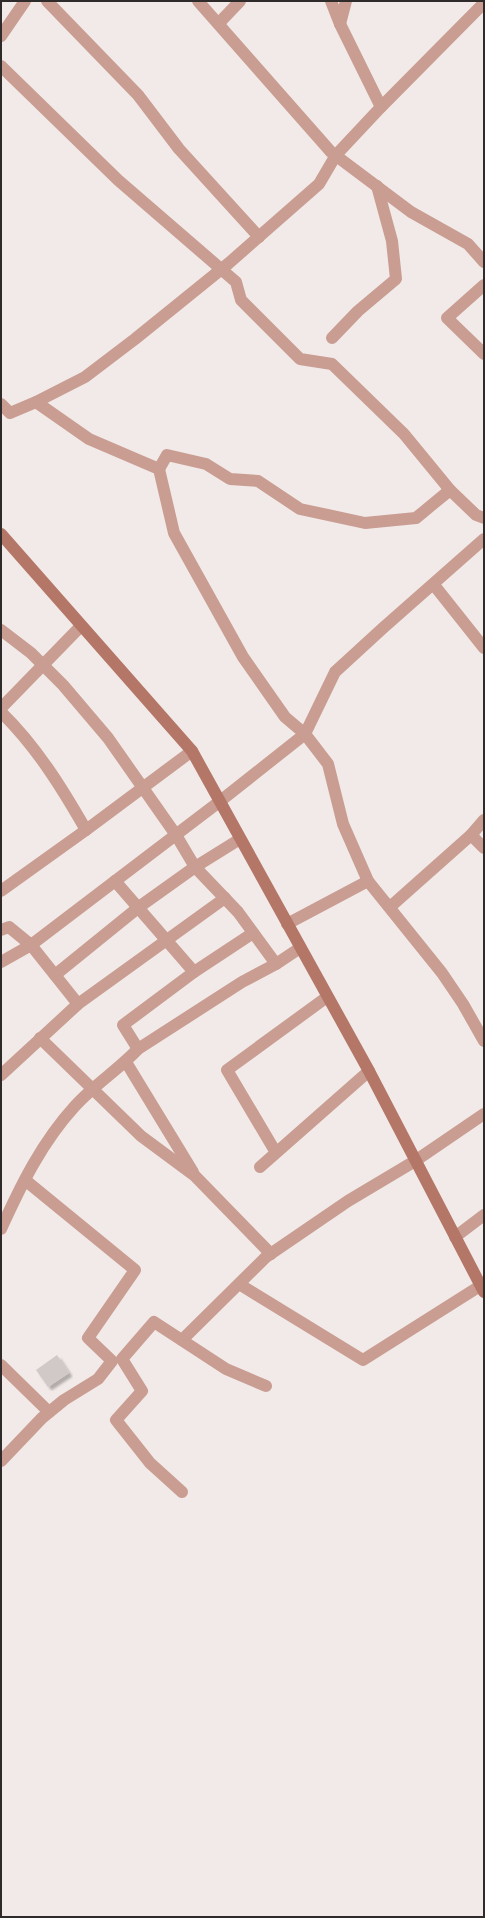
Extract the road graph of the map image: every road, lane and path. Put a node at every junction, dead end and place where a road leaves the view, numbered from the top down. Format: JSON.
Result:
{"nodes":[{"id":1,"x":25,"y":1,"type":"edge"},
{"id":2,"x":48,"y":1,"type":"edge"},
{"id":3,"x":198,"y":1,"type":"edge"},
{"id":4,"x":240,"y":1,"type":"edge"},
{"id":5,"x":331,"y":1,"type":"edge"},
{"id":6,"x":346,"y":1,"type":"edge"},
{"id":7,"x":484,"y":3,"type":"edge"},
{"id":8,"x":219,"y":22,"type":"junction"},
{"id":9,"x":340,"y":24,"type":"junction"},
{"id":10,"x":1,"y":36,"type":"edge"},
{"id":11,"x":1,"y":66,"type":"edge"},
{"id":12,"x":380,"y":107,"type":"junction"},
{"id":13,"x":336,"y":155,"type":"junction"},
{"id":14,"x":377,"y":186,"type":"junction"},
{"id":15,"x":259,"y":237,"type":"junction"},
{"id":16,"x":484,"y":262,"type":"edge"},
{"id":17,"x":220,"y":270,"type":"junction"},
{"id":18,"x":484,"y":285,"type":"edge"},
{"id":19,"x":332,"y":338,"type":"dead end"},
{"id":20,"x":484,"y":354,"type":"edge"},
{"id":21,"x":36,"y":402,"type":"junction"},
{"id":22,"x":1,"y":404,"type":"edge"},
{"id":23,"x":6,"y":415,"type":"edge"},
{"id":24,"x":159,"y":469,"type":"junction"},
{"id":25,"x":450,"y":490,"type":"junction"},
{"id":26,"x":484,"y":518,"type":"edge"},
{"id":27,"x":1,"y":534,"type":"edge"},
{"id":28,"x":484,"y":539,"type":"edge"},
{"id":29,"x":434,"y":585,"type":"junction"},
{"id":30,"x":81,"y":626,"type":"junction"},
{"id":31,"x":1,"y":630,"type":"edge"},
{"id":32,"x":484,"y":648,"type":"edge"},
{"id":33,"x":43,"y":665,"type":"junction"},
{"id":34,"x":1,"y":708,"type":"edge"},
{"id":35,"x":1,"y":712,"type":"edge"},
{"id":36,"x":305,"y":734,"type":"junction"},
{"id":37,"x":192,"y":751,"type":"junction"},
{"id":38,"x":142,"y":788,"type":"junction"},
{"id":39,"x":220,"y":802,"type":"junction"},
{"id":40,"x":484,"y":820,"type":"edge"},
{"id":41,"x":86,"y":830,"type":"junction"},
{"id":42,"x":176,"y":835,"type":"junction"},
{"id":43,"x":471,"y":835,"type":"junction"},
{"id":44,"x":240,"y":839,"type":"junction"},
{"id":45,"x":484,"y":848,"type":"edge"},
{"id":46,"x":195,"y":867,"type":"junction"},
{"id":47,"x":116,"y":881,"type":"junction"},
{"id":48,"x":368,"y":881,"type":"junction"},
{"id":49,"x":1,"y":891,"type":"edge"},
{"id":50,"x":225,"y":898,"type":"junction"},
{"id":51,"x":139,"y":907,"type":"junction"},
{"id":52,"x":390,"y":907,"type":"junction"},
{"id":53,"x":287,"y":924,"type":"junction"},
{"id":54,"x":1,"y":930,"type":"edge"},
{"id":55,"x":254,"y":933,"type":"junction"},
{"id":56,"x":168,"y":941,"type":"junction"},
{"id":57,"x":31,"y":945,"type":"junction"},
{"id":58,"x":300,"y":948,"type":"junction"},
{"id":59,"x":1,"y":962,"type":"edge"},
{"id":60,"x":276,"y":964,"type":"junction"},
{"id":61,"x":194,"y":972,"type":"junction"},
{"id":62,"x":55,"y":975,"type":"junction"},
{"id":63,"x":327,"y":997,"type":"junction"},
{"id":64,"x":78,"y":1004,"type":"junction"},
{"id":65,"x":40,"y":1038,"type":"junction"},
{"id":66,"x":484,"y":1041,"type":"edge"},
{"id":67,"x":138,"y":1049,"type":"junction"},
{"id":68,"x":126,"y":1062,"type":"junction"},
{"id":69,"x":369,"y":1071,"type":"junction"},
{"id":70,"x":1,"y":1075,"type":"edge"},
{"id":71,"x":92,"y":1090,"type":"junction"},
{"id":72,"x":484,"y":1114,"type":"edge"},
{"id":73,"x":276,"y":1151,"type":"junction"},
{"id":74,"x":415,"y":1161,"type":"junction"},
{"id":75,"x":260,"y":1167,"type":"dead end"},
{"id":76,"x":195,"y":1176,"type":"junction"},
{"id":77,"x":25,"y":1180,"type":"junction"},
{"id":78,"x":484,"y":1215,"type":"edge"},
{"id":79,"x":1,"y":1229,"type":"edge"},
{"id":80,"x":455,"y":1237,"type":"junction"},
{"id":81,"x":271,"y":1254,"type":"junction"},
{"id":82,"x":239,"y":1284,"type":"junction"},
{"id":83,"x":482,"y":1289,"type":"edge"},
{"id":84,"x":182,"y":1340,"type":"junction"},
{"id":85,"x":1,"y":1365,"type":"edge"},
{"id":86,"x":266,"y":1386,"type":"dead end"},
{"id":87,"x":49,"y":1412,"type":"junction"},
{"id":88,"x":1,"y":1461,"type":"edge"},
{"id":89,"x":182,"y":1492,"type":"dead end"}],
"edges":[{"from":1,"to":10,"type":"street"},
{"from":2,"to":15,"type":"street"},
{"from":3,"to":8,"type":"street"},
{"from":4,"to":8,"type":"street"},
{"from":5,"to":9,"type":"street"},
{"from":6,"to":9,"type":"street"},
{"from":7,"to":12,"type":"street"},
{"from":8,"to":13,"type":"street"},
{"from":9,"to":12,"type":"street"},
{"from":11,"to":17,"type":"street"},
{"from":12,"to":13,"type":"street"},
{"from":13,"to":14,"type":"street"},
{"from":13,"to":15,"type":"street"},
{"from":14,"to":16,"type":"street"},
{"from":14,"to":19,"type":"street"},
{"from":15,"to":17,"type":"street"},
{"from":17,"to":21,"type":"street"},
{"from":17,"to":25,"type":"street"},
{"from":18,"to":20,"type":"street"},
{"from":21,"to":23,"type":"street"},
{"from":21,"to":24,"type":"street"},
{"from":22,"to":23,"type":"street"},
{"from":24,"to":25,"type":"street"},
{"from":24,"to":36,"type":"street"},
{"from":25,"to":26,"type":"street"},
{"from":27,"to":30,"type":"street"},
{"from":28,"to":29,"type":"street"},
{"from":29,"to":32,"type":"street"},
{"from":29,"to":36,"type":"street"},
{"from":30,"to":33,"type":"street"},
{"from":30,"to":37,"type":"street"},
{"from":31,"to":33,"type":"street"},
{"from":33,"to":34,"type":"street"},
{"from":33,"to":38,"type":"street"},
{"from":35,"to":41,"type":"street"},
{"from":36,"to":39,"type":"street"},
{"from":36,"to":48,"type":"street"},
{"from":37,"to":38,"type":"street"},
{"from":37,"to":39,"type":"street"},
{"from":38,"to":41,"type":"street"},
{"from":38,"to":42,"type":"street"},
{"from":39,"to":42,"type":"street"},
{"from":39,"to":44,"type":"street"},
{"from":40,"to":43,"type":"street"},
{"from":41,"to":49,"type":"street"},
{"from":42,"to":46,"type":"street"},
{"from":42,"to":47,"type":"street"},
{"from":43,"to":45,"type":"street"},
{"from":43,"to":52,"type":"street"},
{"from":44,"to":46,"type":"street"},
{"from":44,"to":53,"type":"street"},
{"from":46,"to":50,"type":"street"},
{"from":46,"to":51,"type":"street"},
{"from":47,"to":51,"type":"street"},
{"from":47,"to":57,"type":"street"},
{"from":48,"to":52,"type":"street"},
{"from":48,"to":53,"type":"street"},
{"from":50,"to":55,"type":"street"},
{"from":50,"to":56,"type":"street"},
{"from":51,"to":56,"type":"street"},
{"from":51,"to":62,"type":"street"},
{"from":52,"to":66,"type":"street"},
{"from":53,"to":58,"type":"street"},
{"from":54,"to":57,"type":"street"},
{"from":55,"to":60,"type":"street"},
{"from":55,"to":61,"type":"street"},
{"from":56,"to":61,"type":"street"},
{"from":56,"to":64,"type":"street"},
{"from":57,"to":59,"type":"street"},
{"from":57,"to":62,"type":"street"},
{"from":58,"to":60,"type":"street"},
{"from":58,"to":63,"type":"street"},
{"from":60,"to":67,"type":"street"},
{"from":61,"to":67,"type":"street"},
{"from":62,"to":64,"type":"street"},
{"from":63,"to":69,"type":"street"},
{"from":63,"to":73,"type":"street"},
{"from":64,"to":65,"type":"street"},
{"from":65,"to":70,"type":"street"},
{"from":65,"to":71,"type":"street"},
{"from":67,"to":68,"type":"street"},
{"from":68,"to":71,"type":"street"},
{"from":68,"to":76,"type":"street"},
{"from":69,"to":73,"type":"street"},
{"from":69,"to":74,"type":"street"},
{"from":71,"to":76,"type":"street"},
{"from":71,"to":77,"type":"street"},
{"from":72,"to":74,"type":"street"},
{"from":73,"to":75,"type":"street"},
{"from":74,"to":80,"type":"street"},
{"from":74,"to":81,"type":"street"},
{"from":76,"to":81,"type":"street"},
{"from":77,"to":79,"type":"street"},
{"from":77,"to":87,"type":"street"},
{"from":78,"to":80,"type":"street"},
{"from":80,"to":83,"type":"street"},
{"from":81,"to":82,"type":"street"},
{"from":82,"to":83,"type":"street"},
{"from":82,"to":84,"type":"street"},
{"from":84,"to":86,"type":"street"},
{"from":84,"to":89,"type":"street"},
{"from":85,"to":87,"type":"street"},
{"from":87,"to":88,"type":"street"}]}
